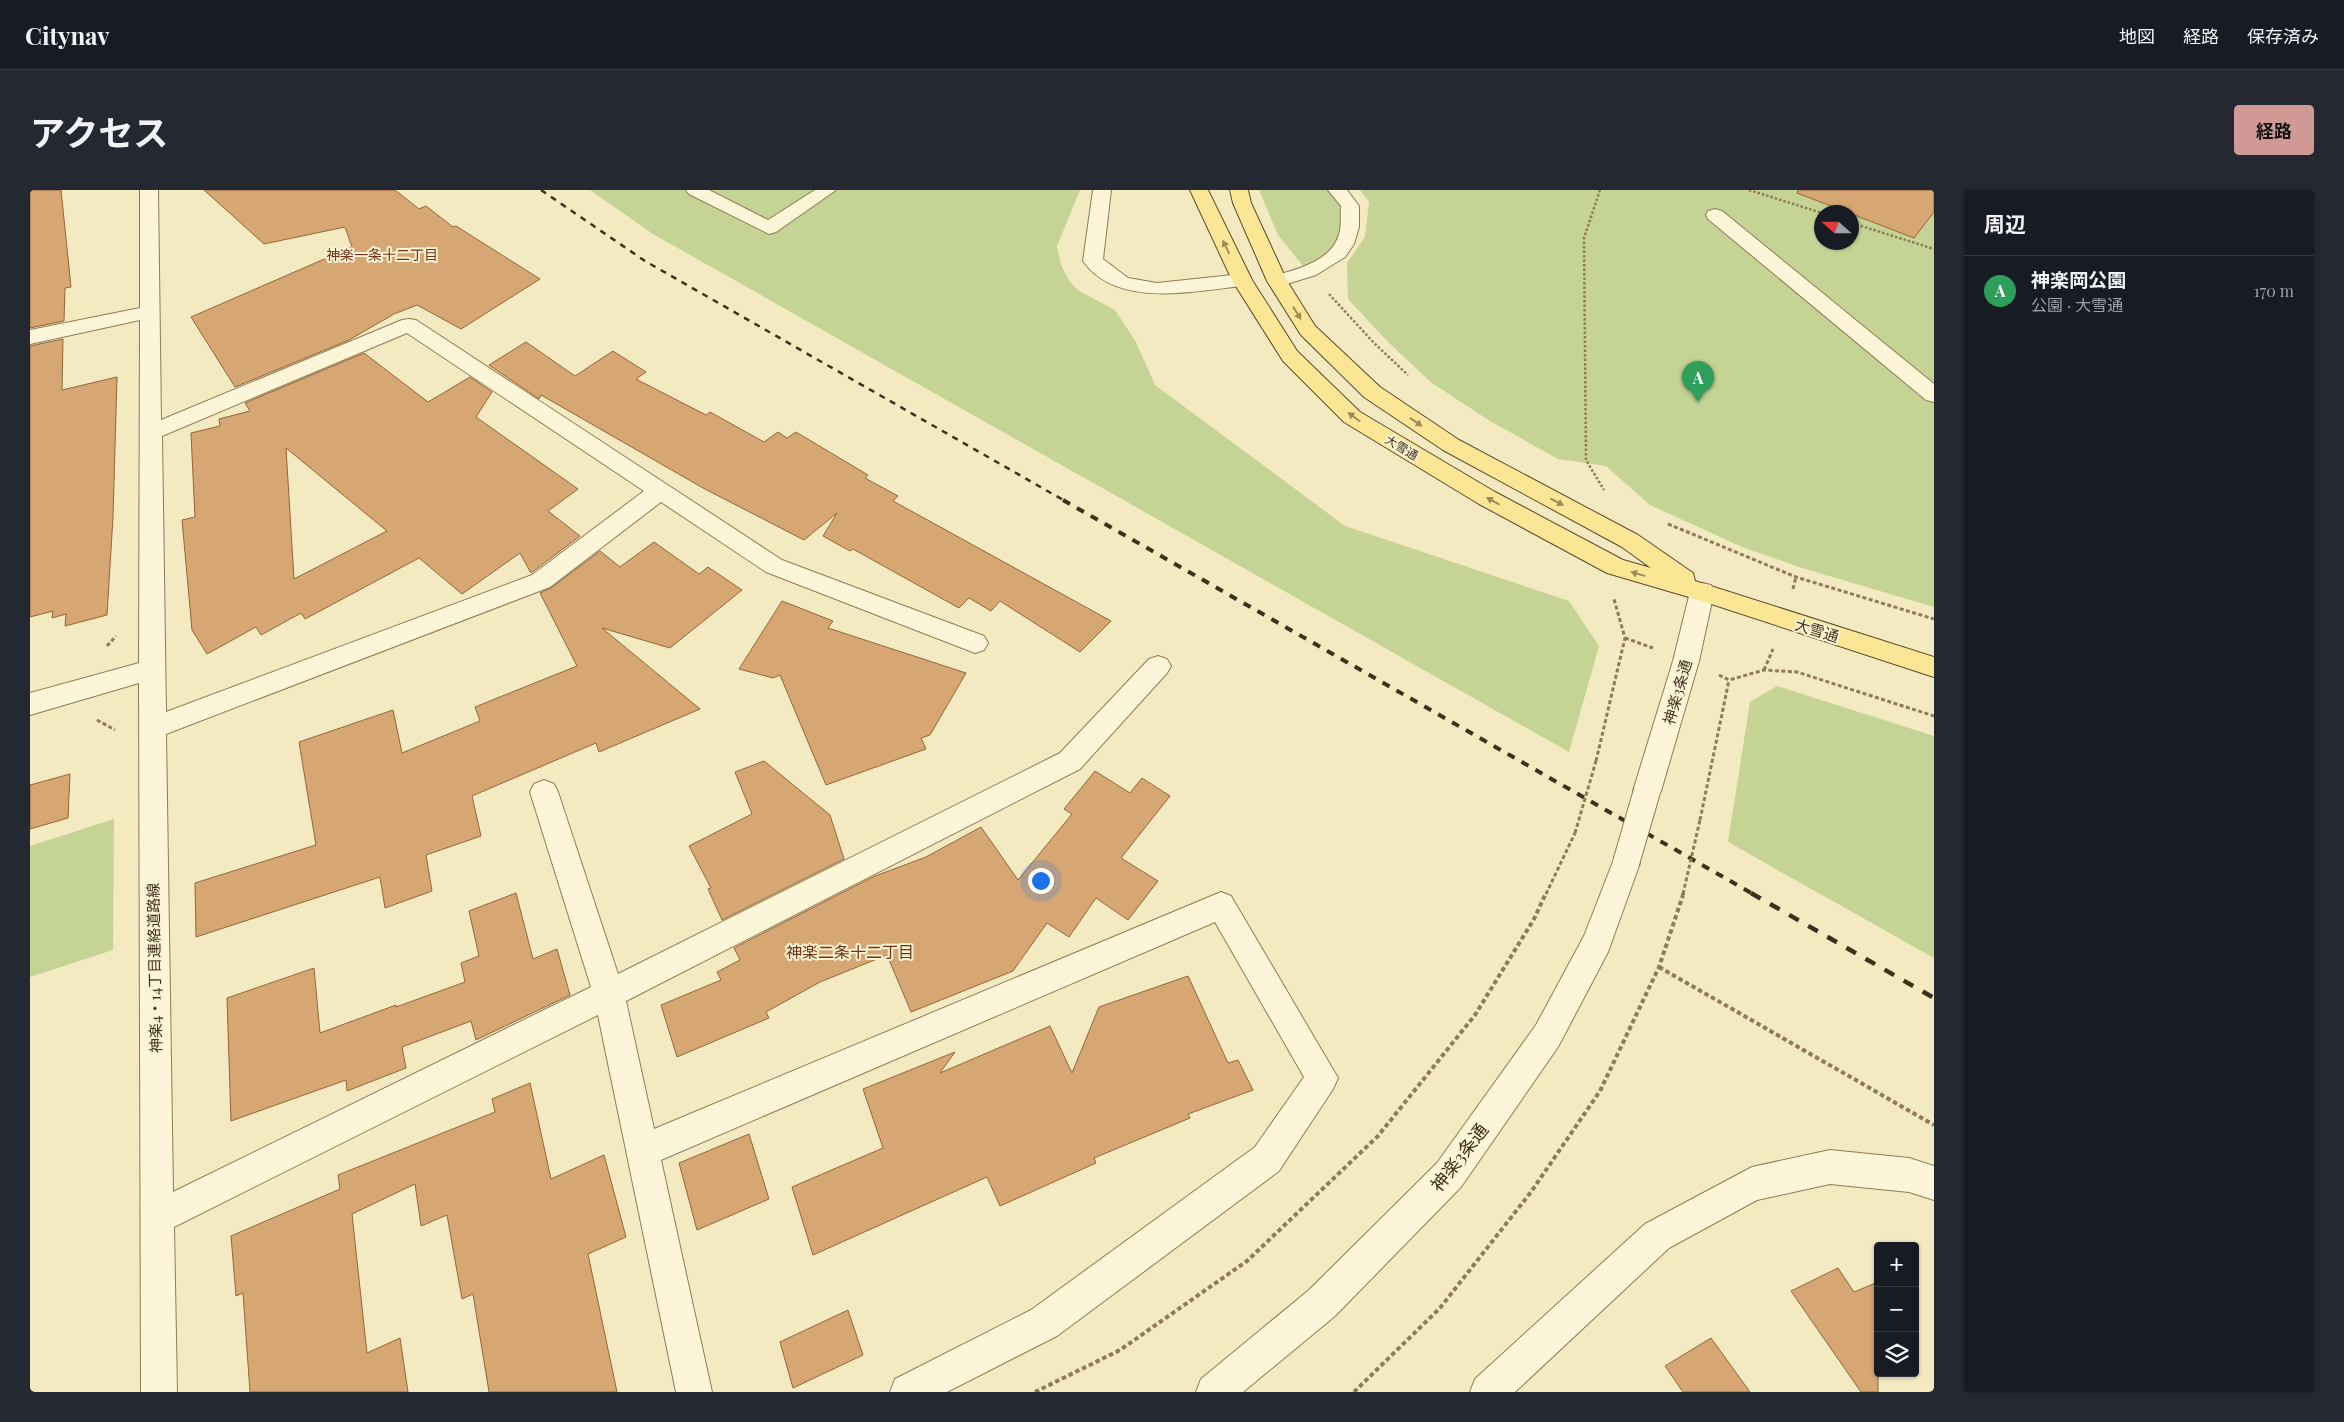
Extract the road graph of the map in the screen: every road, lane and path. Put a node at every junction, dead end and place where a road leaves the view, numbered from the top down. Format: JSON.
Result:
{"nodes":[{"id":1,"x":148,"y":190,"type":"edge"},
{"id":2,"x":694,"y":190,"type":"edge"},
{"id":3,"x":827,"y":190,"type":"edge"},
{"id":4,"x":1102,"y":190,"type":"edge"},
{"id":5,"x":1199,"y":190,"type":"edge"},
{"id":6,"x":1239,"y":190,"type":"edge"},
{"id":7,"x":1337,"y":190,"type":"edge"},
{"id":8,"x":1600,"y":190,"type":"edge"},
{"id":9,"x":1749,"y":190,"type":"edge"},
{"id":10,"x":718,"y":194,"type":"edge"},
{"id":11,"x":1814,"y":210,"type":"edge"},
{"id":12,"x":1716,"y":216,"type":"dead end"},
{"id":13,"x":1859,"y":225,"type":"edge"},
{"id":14,"x":1934,"y":249,"type":"edge"},
{"id":15,"x":1308,"y":271,"type":"junction"},
{"id":16,"x":1242,"y":280,"type":"junction"},
{"id":17,"x":1277,"y":281,"type":"junction"},
{"id":18,"x":150,"y":312,"type":"junction"},
{"id":19,"x":30,"y":337,"type":"edge"},
{"id":20,"x":1410,"y":377,"type":"dead end"},
{"id":21,"x":1934,"y":395,"type":"edge"},
{"id":22,"x":152,"y":432,"type":"junction"},
{"id":23,"x":660,"y":492,"type":"junction"},
{"id":24,"x":1608,"y":498,"type":"dead end"},
{"id":25,"x":1664,"y":523,"type":"dead end"},
{"id":26,"x":1702,"y":592,"type":"junction"},
{"id":27,"x":1613,"y":597,"type":"dead end"},
{"id":28,"x":1934,"y":619,"type":"edge"},
{"id":29,"x":975,"y":643,"type":"dead end"},
{"id":30,"x":1158,"y":666,"type":"dead end"},
{"id":31,"x":1934,"y":667,"type":"edge"},
{"id":32,"x":150,"y":670,"type":"junction"},
{"id":33,"x":30,"y":704,"type":"edge"},
{"id":34,"x":1934,"y":716,"type":"edge"},
{"id":35,"x":151,"y":728,"type":"junction"},
{"id":36,"x":544,"y":792,"type":"dead end"},
{"id":37,"x":1659,"y":968,"type":"junction"},
{"id":38,"x":609,"y":994,"type":"junction"},
{"id":39,"x":1934,"y":1126,"type":"edge"},
{"id":40,"x":642,"y":1151,"type":"junction"},
{"id":41,"x":1934,"y":1182,"type":"edge"},
{"id":42,"x":156,"y":1218,"type":"junction"},
{"id":43,"x":159,"y":1392,"type":"edge"},
{"id":44,"x":694,"y":1392,"type":"edge"},
{"id":45,"x":908,"y":1392,"type":"edge"},
{"id":46,"x":1034,"y":1392,"type":"edge"},
{"id":47,"x":1214,"y":1392,"type":"edge"},
{"id":48,"x":1354,"y":1392,"type":"edge"},
{"id":49,"x":1488,"y":1392,"type":"edge"}],
"edges":[{"from":1,"to":18,"type":"street","name":"神楽4・14丁目連絡道路線"},
{"from":2,"to":10,"type":"street"},
{"from":3,"to":10,"type":"street"},
{"from":4,"to":16,"type":"street"},
{"from":16,"to":5,"type":"main road","name":"大雪通","one_way":true},
{"from":6,"to":17,"type":"main road","name":"大雪通"},
{"from":7,"to":15,"type":"street"},
{"from":8,"to":24,"type":"path"},
{"from":9,"to":11,"type":"path"},
{"from":12,"to":21,"type":"street"},
{"from":13,"to":14,"type":"path"},
{"from":15,"to":17,"type":"street"},
{"from":15,"to":20,"type":"path"},
{"from":26,"to":16,"type":"main road","name":"大雪通","one_way":true},
{"from":17,"to":26,"type":"main road","name":"大雪通","one_way":true},
{"from":18,"to":19,"type":"street"},
{"from":18,"to":22,"type":"street","name":"神楽4・14丁目連絡道路線"},
{"from":22,"to":23,"type":"street"},
{"from":22,"to":32,"type":"street","name":"神楽4・14丁目連絡道路線"},
{"from":23,"to":29,"type":"street"},
{"from":23,"to":35,"type":"street"},
{"from":25,"to":28,"type":"path"},
{"from":26,"to":31,"type":"main road","name":"大雪通"},
{"from":26,"to":47,"type":"street","name":"神楽3条通","bridge":true},
{"from":27,"to":46,"type":"path","bridge":true},
{"from":30,"to":38,"type":"street"},
{"from":32,"to":33,"type":"street"},
{"from":32,"to":35,"type":"street","name":"神楽4・14丁目連絡道路線"},
{"from":34,"to":37,"type":"path","bridge":true},
{"from":35,"to":42,"type":"street","name":"神楽4・14丁目連絡道路線"},
{"from":36,"to":38,"type":"street"},
{"from":37,"to":39,"type":"path"},
{"from":37,"to":48,"type":"path"},
{"from":38,"to":40,"type":"street"},
{"from":38,"to":42,"type":"street"},
{"from":40,"to":44,"type":"street"},
{"from":40,"to":45,"type":"street"},
{"from":41,"to":49,"type":"street"},
{"from":42,"to":43,"type":"street","name":"神楽4・14丁目連絡道路線"}]}
